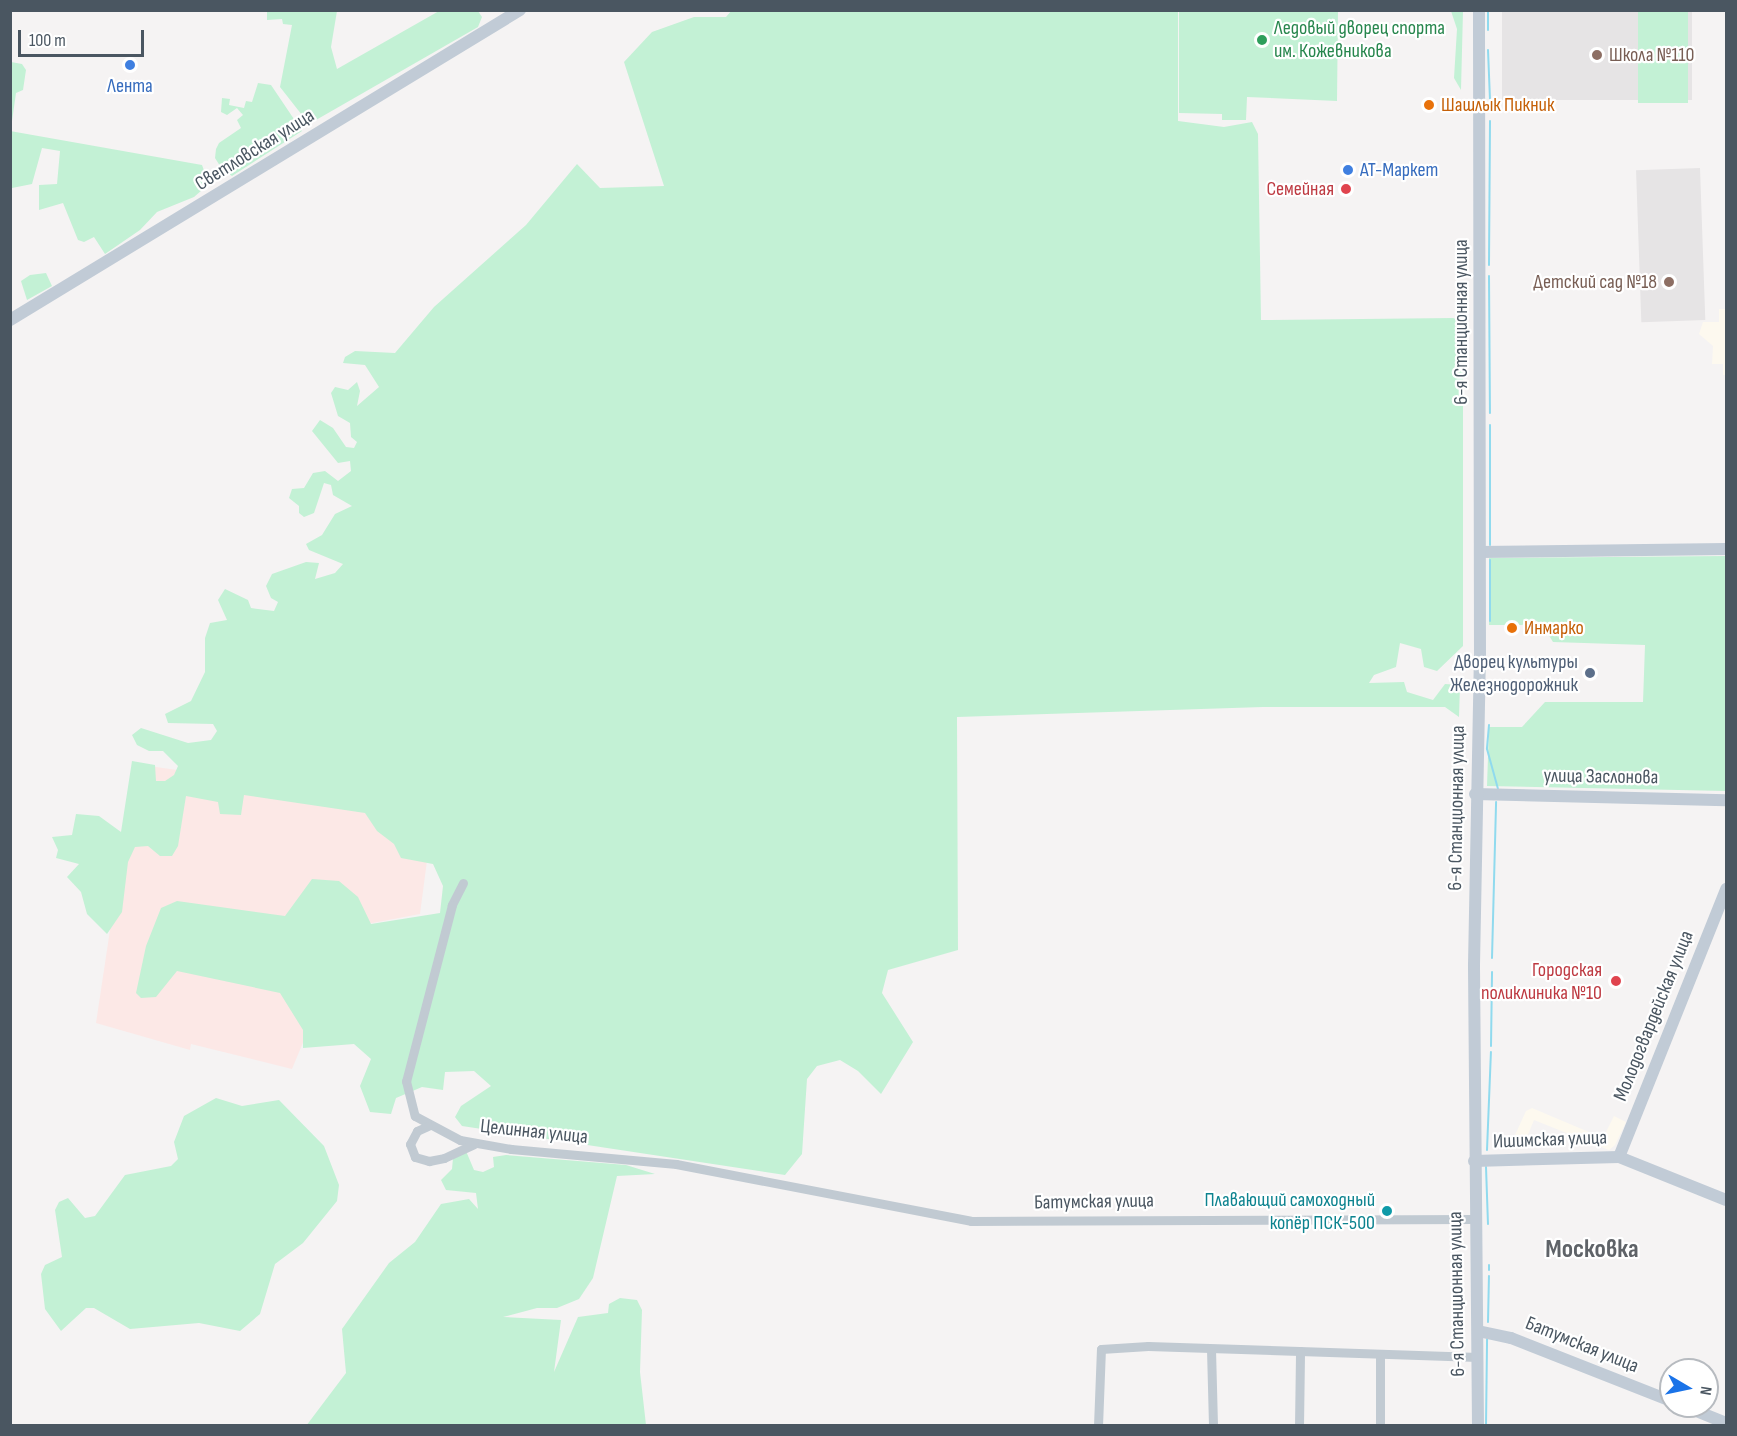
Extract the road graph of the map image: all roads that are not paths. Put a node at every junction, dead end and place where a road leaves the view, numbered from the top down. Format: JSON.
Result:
{"nodes":[{"id":1,"x":520,"y":10,"type":"edge"},
{"id":2,"x":1479,"y":10,"type":"edge"},
{"id":3,"x":10,"y":320,"type":"edge"},
{"id":4,"x":1726,"y":549,"type":"edge"},
{"id":5,"x":1480,"y":552,"type":"junction"},
{"id":6,"x":1475,"y":794,"type":"junction"},
{"id":7,"x":1726,"y":800,"type":"edge"},
{"id":8,"x":463,"y":883,"type":"dead end"},
{"id":9,"x":1726,"y":889,"type":"edge"},
{"id":10,"x":428,"y":1126,"type":"junction"},
{"id":11,"x":474,"y":1144,"type":"junction"},
{"id":12,"x":1619,"y":1157,"type":"junction"},
{"id":13,"x":1474,"y":1161,"type":"junction"},
{"id":14,"x":718,"y":1172,"type":"joint"},
{"id":15,"x":1726,"y":1200,"type":"edge"},
{"id":16,"x":1475,"y":1219,"type":"junction"},
{"id":17,"x":1478,"y":1331,"type":"junction"},
{"id":18,"x":1211,"y":1349,"type":"junction"},
{"id":19,"x":1300,"y":1352,"type":"junction"},
{"id":20,"x":1380,"y":1354,"type":"junction"},
{"id":21,"x":1478,"y":1357,"type":"junction"},
{"id":22,"x":1659,"y":1396,"type":"edge"},
{"id":23,"x":1708,"y":1421,"type":"edge"},
{"id":24,"x":1726,"y":1423,"type":"edge"},
{"id":25,"x":1098,"y":1425,"type":"edge"},
{"id":26,"x":1213,"y":1425,"type":"edge"},
{"id":27,"x":1299,"y":1425,"type":"edge"},
{"id":28,"x":1380,"y":1425,"type":"edge"},
{"id":29,"x":1478,"y":1425,"type":"edge"}],
"edges":[{"from":1,"to":3,"type":"street","name":"Светловская улица"},
{"from":2,"to":5,"type":"street","name":"6-я Станционная улица"},
{"from":4,"to":5,"type":"street"},
{"from":5,"to":6,"type":"street","name":"6-я Станционная улица"},
{"from":6,"to":7,"type":"street","name":"улица Заслонова"},
{"from":6,"to":13,"type":"street","name":"6-я Станционная улица"},
{"from":8,"to":10,"type":"street"},
{"from":9,"to":12,"type":"street","name":"Молодогвардейская улица"},
{"from":10,"to":11,"type":"street","name":"Целинная улица"},
{"from":10,"to":11,"type":"street"},
{"from":11,"to":14,"type":"street","name":"Целинная улица"},
{"from":12,"to":13,"type":"street","name":"Ишимская улица"},
{"from":12,"to":15,"type":"street","name":"Ишимская улица"},
{"from":13,"to":16,"type":"street","name":"6-я Станционная улица"},
{"from":14,"to":16,"type":"street","name":"Батумская улица"},
{"from":16,"to":17,"type":"street","name":"6-я Станционная улица"},
{"from":17,"to":21,"type":"street","name":"6-я Станционная улица"},
{"from":17,"to":22,"type":"street","name":"Батумская улица"},
{"from":18,"to":19,"type":"street"},
{"from":18,"to":25,"type":"street"},
{"from":18,"to":26,"type":"street"},
{"from":19,"to":20,"type":"street"},
{"from":19,"to":27,"type":"street"},
{"from":20,"to":21,"type":"street"},
{"from":20,"to":28,"type":"street"},
{"from":21,"to":29,"type":"street","name":"6-я Станционная улица"},
{"from":23,"to":24,"type":"street"}]}
